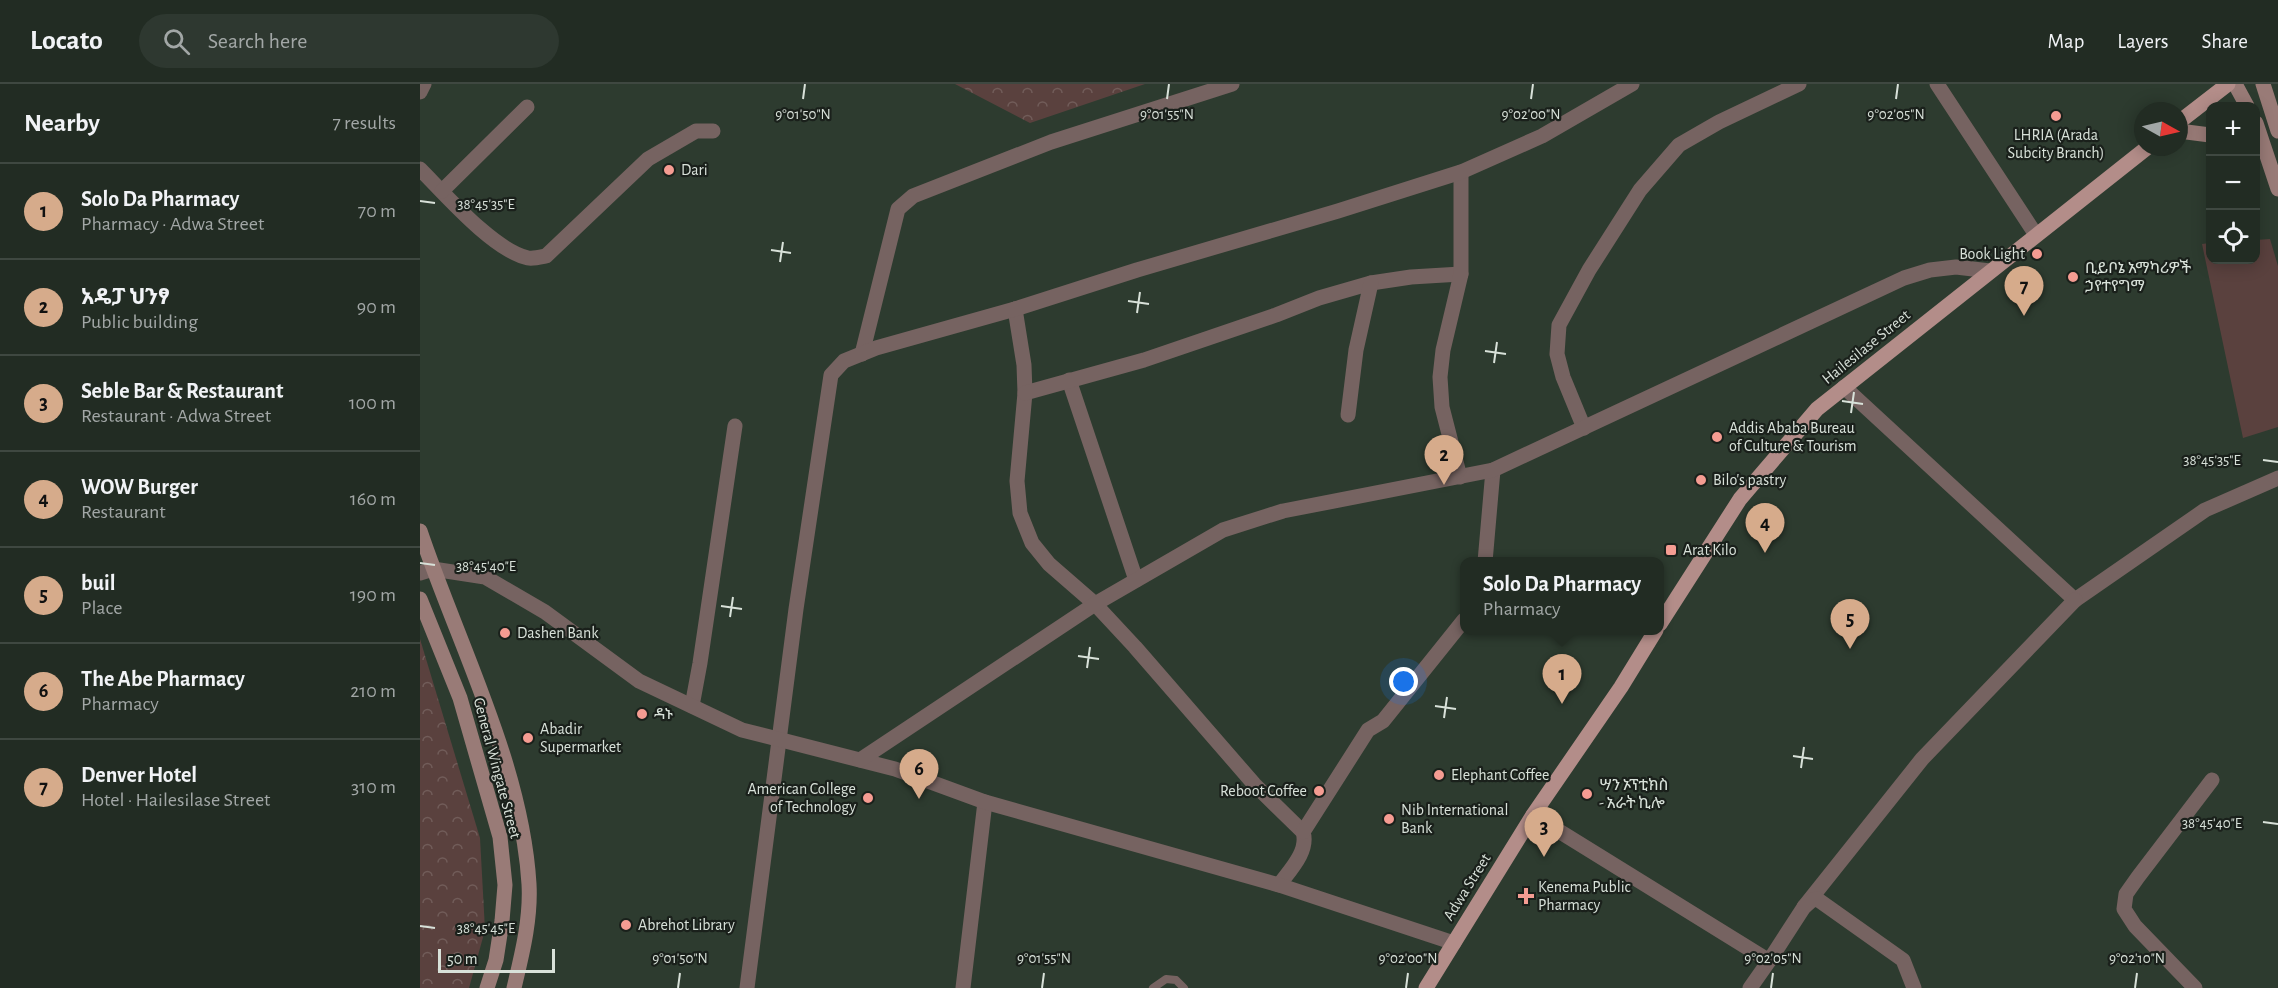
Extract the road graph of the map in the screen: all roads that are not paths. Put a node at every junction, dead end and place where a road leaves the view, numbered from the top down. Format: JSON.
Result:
{"nodes":[{"id":1,"x":424,"y":84,"type":"edge"},
{"id":2,"x":1232,"y":84,"type":"edge"},
{"id":3,"x":1632,"y":84,"type":"edge"},
{"id":4,"x":1799,"y":84,"type":"edge"},
{"id":5,"x":1937,"y":84,"type":"edge"},
{"id":6,"x":2228,"y":84,"type":"edge"},
{"id":7,"x":2235,"y":84,"type":"edge"},
{"id":8,"x":2263,"y":84,"type":"edge"},
{"id":9,"x":420,"y":92,"type":"edge"},
{"id":10,"x":2245,"y":102,"type":"edge"},
{"id":11,"x":527,"y":107,"type":"dead end"},
{"id":12,"x":2188,"y":115,"type":"edge"},
{"id":13,"x":713,"y":131,"type":"dead end"},
{"id":14,"x":2278,"y":131,"type":"edge"},
{"id":15,"x":2188,"y":132,"type":"edge"},
{"id":16,"x":2206,"y":134,"type":"edge"},
{"id":17,"x":2262,"y":154,"type":"edge"},
{"id":18,"x":2137,"y":156,"type":"edge"},
{"id":19,"x":420,"y":168,"type":"edge"},
{"id":20,"x":1461,"y":172,"type":"junction"},
{"id":21,"x":2278,"y":189,"type":"edge"},
{"id":22,"x":442,"y":191,"type":"junction"},
{"id":23,"x":2036,"y":235,"type":"junction"},
{"id":24,"x":1990,"y":271,"type":"junction"},
{"id":25,"x":1461,"y":274,"type":"junction"},
{"id":26,"x":1371,"y":283,"type":"junction"},
{"id":27,"x":1015,"y":309,"type":"junction"},
{"id":28,"x":862,"y":354,"type":"junction"},
{"id":29,"x":1069,"y":380,"type":"junction"},
{"id":30,"x":1844,"y":387,"type":"junction"},
{"id":31,"x":1025,"y":393,"type":"junction"},
{"id":32,"x":1348,"y":415,"type":"dead end"},
{"id":33,"x":735,"y":426,"type":"dead end"},
{"id":34,"x":1584,"y":428,"type":"junction"},
{"id":35,"x":1493,"y":470,"type":"junction"},
{"id":36,"x":1460,"y":477,"type":"junction"},
{"id":37,"x":2278,"y":478,"type":"edge"},
{"id":38,"x":420,"y":531,"type":"edge"},
{"id":39,"x":1485,"y":557,"type":"edge"},
{"id":40,"x":426,"y":571,"type":"edge"},
{"id":41,"x":1136,"y":580,"type":"junction"},
{"id":42,"x":420,"y":599,"type":"edge"},
{"id":43,"x":2075,"y":600,"type":"junction"},
{"id":44,"x":1095,"y":604,"type":"junction"},
{"id":45,"x":1664,"y":616,"type":"edge"},
{"id":46,"x":1460,"y":626,"type":"edge"},
{"id":47,"x":1653,"y":635,"type":"edge"},
{"id":48,"x":692,"y":706,"type":"junction"},
{"id":49,"x":780,"y":739,"type":"junction"},
{"id":50,"x":860,"y":760,"type":"junction"},
{"id":51,"x":2212,"y":780,"type":"dead end"},
{"id":52,"x":985,"y":802,"type":"junction"},
{"id":53,"x":1533,"y":816,"type":"junction"},
{"id":54,"x":1303,"y":832,"type":"junction"},
{"id":55,"x":523,"y":833,"type":"junction"},
{"id":56,"x":500,"y":837,"type":"junction"},
{"id":57,"x":1279,"y":885,"type":"junction"},
{"id":58,"x":1804,"y":907,"type":"junction"},
{"id":59,"x":1454,"y":943,"type":"junction"},
{"id":60,"x":1769,"y":961,"type":"junction"},
{"id":61,"x":487,"y":988,"type":"edge"},
{"id":62,"x":514,"y":988,"type":"edge"},
{"id":63,"x":747,"y":988,"type":"edge"},
{"id":64,"x":963,"y":988,"type":"edge"},
{"id":65,"x":1153,"y":988,"type":"edge"},
{"id":66,"x":1184,"y":988,"type":"edge"},
{"id":67,"x":1426,"y":988,"type":"edge"},
{"id":68,"x":1750,"y":988,"type":"edge"},
{"id":69,"x":1914,"y":988,"type":"edge"},
{"id":70,"x":2195,"y":988,"type":"edge"}],
"edges":[{"from":1,"to":9,"type":"street"},
{"from":2,"to":28,"type":"street"},
{"from":3,"to":20,"type":"street"},
{"from":4,"to":34,"type":"street"},
{"from":5,"to":23,"type":"street"},
{"from":6,"to":12,"type":"main road"},
{"from":7,"to":10,"type":"main road"},
{"from":8,"to":14,"type":"main road"},
{"from":11,"to":22,"type":"street"},
{"from":13,"to":22,"type":"street"},
{"from":15,"to":16,"type":"main road"},
{"from":17,"to":21,"type":"main road"},
{"from":18,"to":23,"type":"main road","name":"Hailesilase Street"},
{"from":19,"to":22,"type":"street"},
{"from":20,"to":25,"type":"street"},
{"from":20,"to":27,"type":"street"},
{"from":23,"to":24,"type":"main road","name":"Hailesilase Street"},
{"from":24,"to":30,"type":"main road","name":"Hailesilase Street"},
{"from":24,"to":34,"type":"street"},
{"from":25,"to":26,"type":"street"},
{"from":25,"to":36,"type":"street"},
{"from":26,"to":29,"type":"street"},
{"from":26,"to":32,"type":"street"},
{"from":27,"to":28,"type":"street"},
{"from":27,"to":31,"type":"street"},
{"from":28,"to":49,"type":"street"},
{"from":29,"to":31,"type":"street"},
{"from":29,"to":41,"type":"street"},
{"from":30,"to":43,"type":"street"},
{"from":30,"to":45,"type":"main road","name":"Hailesilase Street"},
{"from":31,"to":44,"type":"street"},
{"from":33,"to":48,"type":"street"},
{"from":34,"to":35,"type":"street"},
{"from":35,"to":36,"type":"street"},
{"from":35,"to":39,"type":"street"},
{"from":36,"to":41,"type":"street"},
{"from":37,"to":43,"type":"street"},
{"from":38,"to":40,"type":"main road","name":"General Wingate Street"},
{"from":40,"to":48,"type":"street"},
{"from":40,"to":55,"type":"main road","name":"General Wingate Street"},
{"from":41,"to":44,"type":"street"},
{"from":42,"to":56,"type":"main road","name":"General Wingate Street"},
{"from":43,"to":58,"type":"street"},
{"from":44,"to":50,"type":"street"},
{"from":44,"to":54,"type":"street"},
{"from":46,"to":54,"type":"street"},
{"from":47,"to":53,"type":"main road","name":"Adwa Street"},
{"from":48,"to":49,"type":"street"},
{"from":49,"to":50,"type":"street"},
{"from":49,"to":63,"type":"street"},
{"from":50,"to":52,"type":"street"},
{"from":51,"to":70,"type":"street"},
{"from":52,"to":57,"type":"street"},
{"from":52,"to":64,"type":"street"},
{"from":53,"to":59,"type":"main road","name":"Adwa Street"},
{"from":53,"to":60,"type":"street"},
{"from":54,"to":57,"type":"street"},
{"from":55,"to":56,"type":"main road"},
{"from":55,"to":62,"type":"main road","name":"General Wingate Street"},
{"from":56,"to":61,"type":"main road","name":"General Wingate Street"},
{"from":57,"to":59,"type":"street"},
{"from":58,"to":60,"type":"street"},
{"from":58,"to":69,"type":"street"},
{"from":59,"to":67,"type":"main road","name":"Adwa Street"},
{"from":60,"to":68,"type":"street"},
{"from":65,"to":66,"type":"lane"}]}
